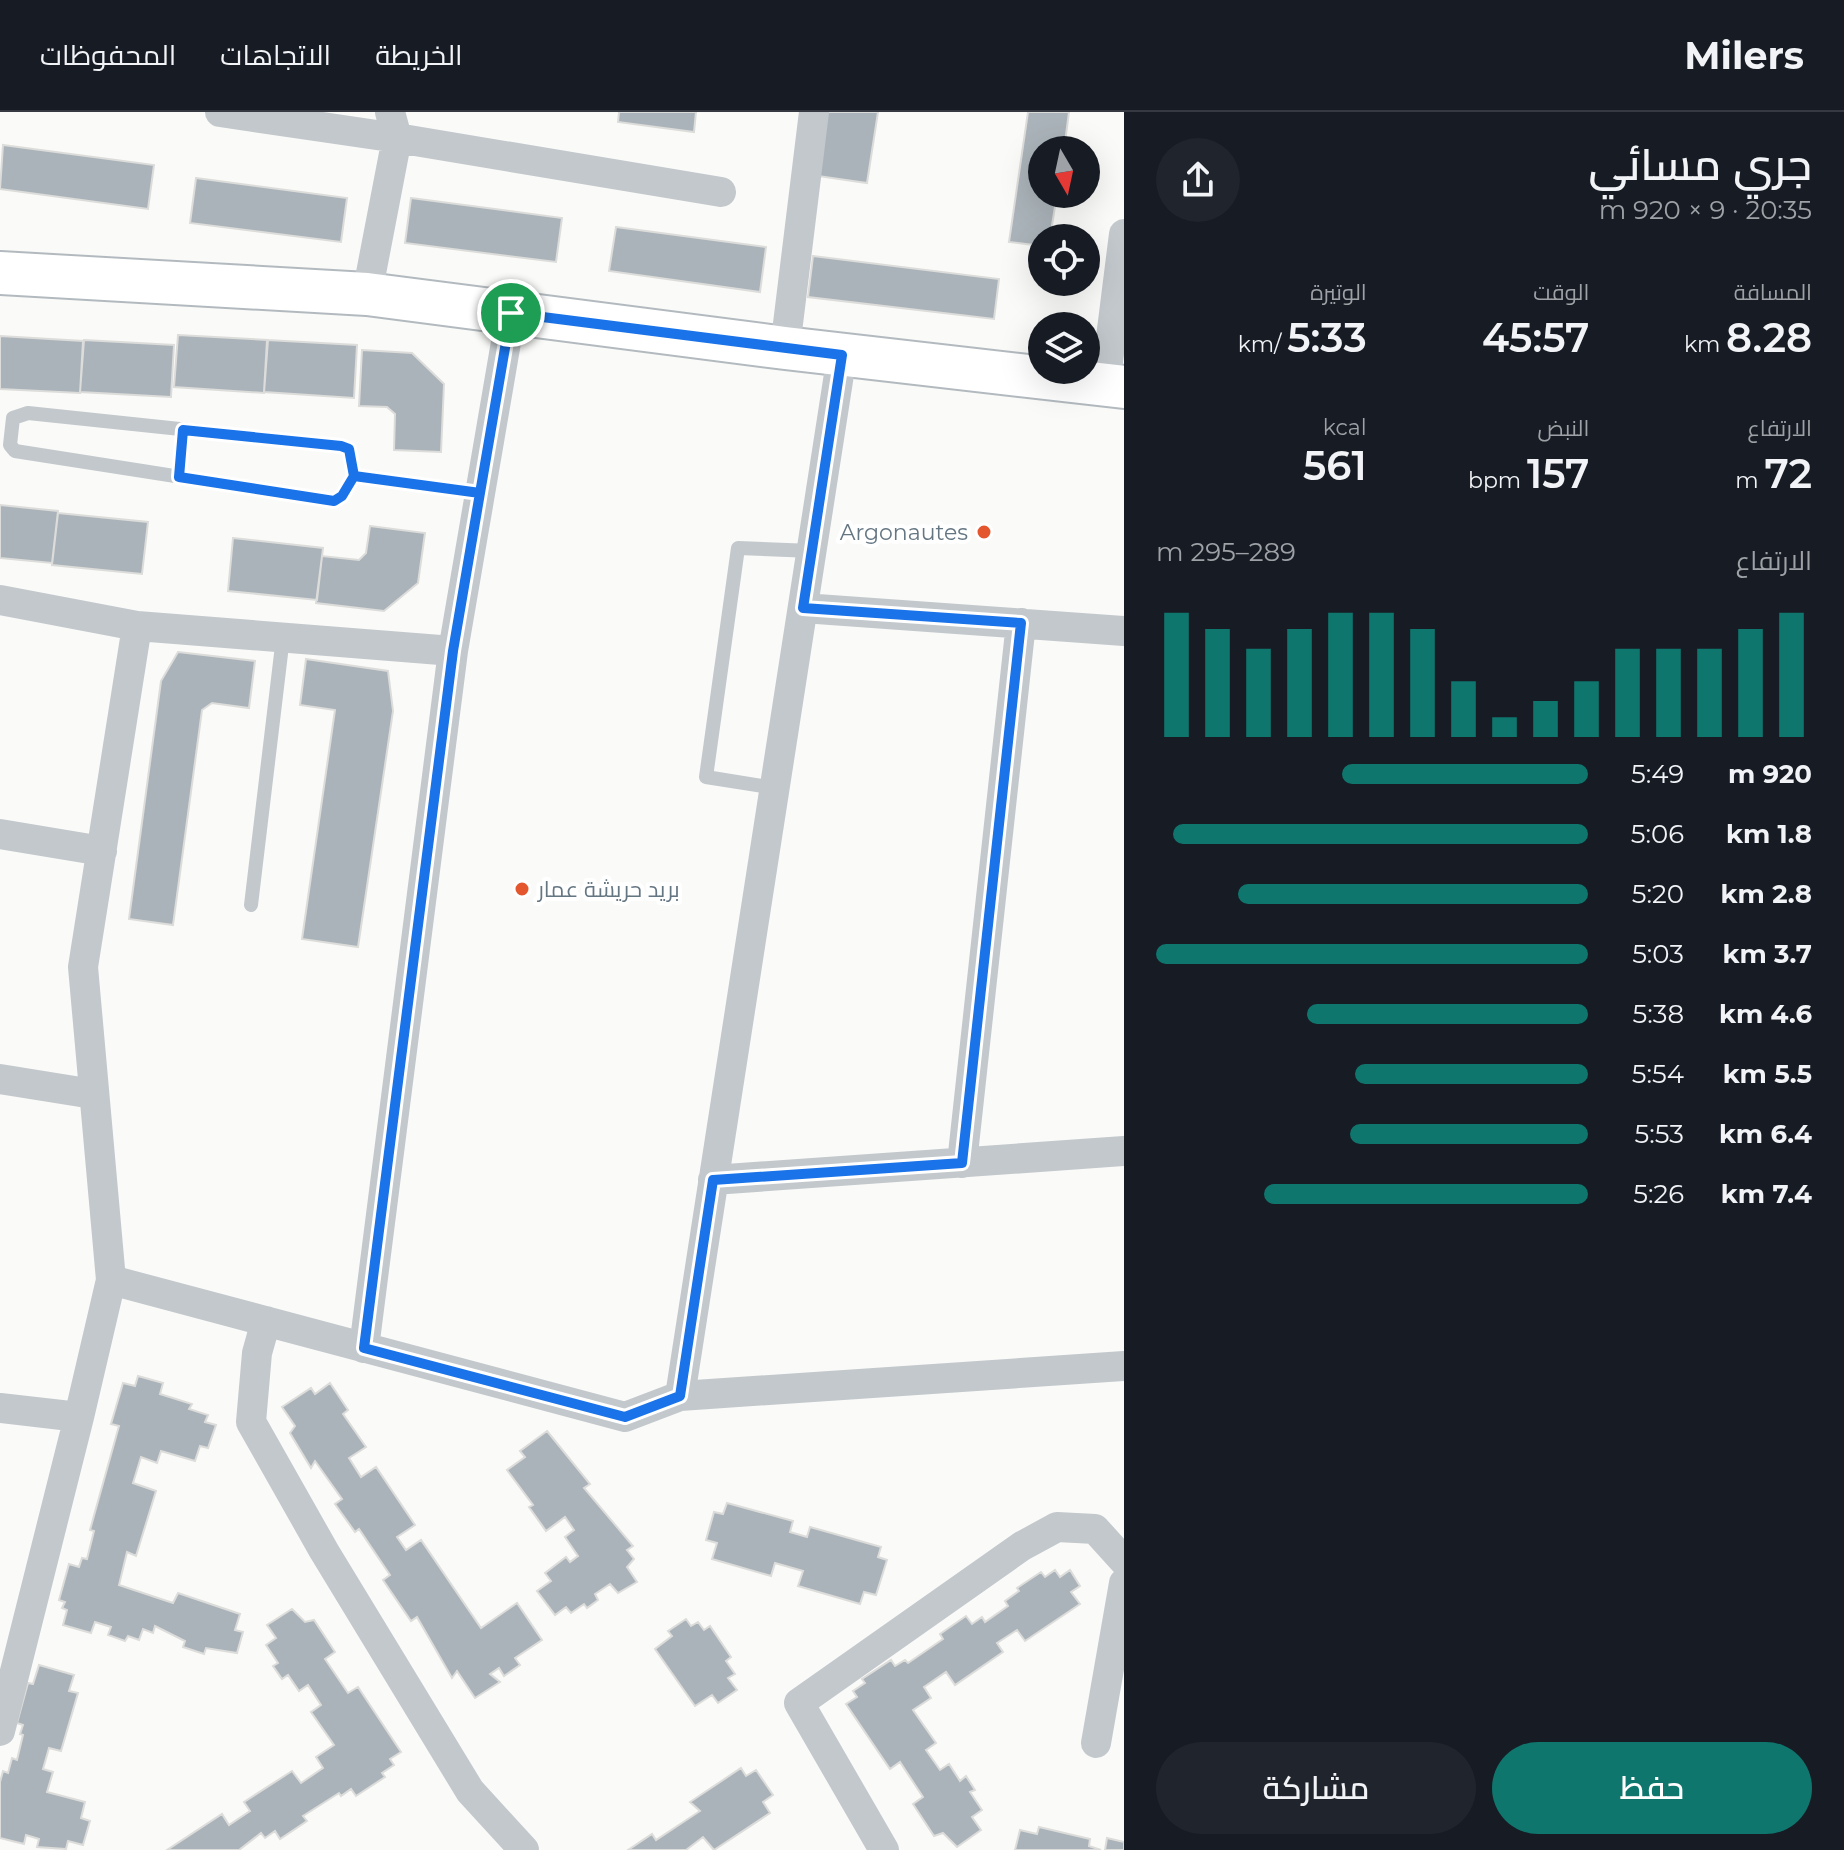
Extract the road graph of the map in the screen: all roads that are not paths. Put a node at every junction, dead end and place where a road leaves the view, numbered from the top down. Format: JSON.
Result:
{"nodes":[{"id":1,"x":220,"y":112,"type":"edge"},
{"id":2,"x":814,"y":112,"type":"edge"},
{"id":3,"x":393,"y":125,"type":"edge"},
{"id":4,"x":721,"y":192,"type":"dead end"},
{"id":5,"x":1124,"y":234,"type":"edge"},
{"id":6,"x":0,"y":273,"type":"edge"},
{"id":7,"x":367,"y":294,"type":"junction"},
{"id":8,"x":511,"y":313,"type":"junction"},
{"id":9,"x":785,"y":348,"type":"junction"},
{"id":10,"x":842,"y":355,"type":"junction"},
{"id":11,"x":1115,"y":386,"type":"edge"},
{"id":12,"x":183,"y":430,"type":"junction"},
{"id":13,"x":354,"y":476,"type":"junction"},
{"id":14,"x":179,"y":477,"type":"junction"},
{"id":15,"x":480,"y":493,"type":"junction"},
{"id":16,"x":812,"y":551,"type":"junction"},
{"id":17,"x":0,"y":600,"type":"edge"},
{"id":18,"x":803,"y":608,"type":"junction"},
{"id":19,"x":1021,"y":623,"type":"junction"},
{"id":20,"x":137,"y":626,"type":"junction"},
{"id":21,"x":1124,"y":631,"type":"edge"},
{"id":22,"x":283,"y":637,"type":"junction"},
{"id":23,"x":453,"y":651,"type":"junction"},
{"id":24,"x":775,"y":788,"type":"junction"},
{"id":25,"x":0,"y":834,"type":"edge"},
{"id":26,"x":102,"y":851,"type":"junction"},
{"id":27,"x":251,"y":905,"type":"dead end"},
{"id":28,"x":0,"y":1079,"type":"edge"},
{"id":29,"x":93,"y":1094,"type":"junction"},
{"id":30,"x":1124,"y":1151,"type":"edge"},
{"id":31,"x":962,"y":1163,"type":"junction"},
{"id":32,"x":713,"y":1180,"type":"junction"},
{"id":33,"x":111,"y":1280,"type":"junction"},
{"id":34,"x":266,"y":1321,"type":"junction"},
{"id":35,"x":364,"y":1348,"type":"junction"},
{"id":36,"x":1124,"y":1366,"type":"edge"},
{"id":37,"x":680,"y":1396,"type":"junction"},
{"id":38,"x":0,"y":1408,"type":"edge"},
{"id":39,"x":79,"y":1417,"type":"junction"},
{"id":40,"x":1124,"y":1561,"type":"edge"},
{"id":41,"x":1124,"y":1583,"type":"edge"},
{"id":42,"x":0,"y":1731,"type":"edge"},
{"id":43,"x":1096,"y":1743,"type":"dead end"},
{"id":44,"x":524,"y":1850,"type":"edge"},
{"id":45,"x":884,"y":1850,"type":"edge"}],
"edges":[{"from":1,"to":3,"type":"street"},
{"from":2,"to":9,"type":"street"},
{"from":3,"to":4,"type":"street"},
{"from":3,"to":7,"type":"street"},
{"from":5,"to":11,"type":"street"},
{"from":6,"to":7,"type":"street"},
{"from":7,"to":8,"type":"street"},
{"from":8,"to":9,"type":"street"},
{"from":8,"to":15,"type":"street"},
{"from":9,"to":10,"type":"street"},
{"from":10,"to":11,"type":"street"},
{"from":10,"to":16,"type":"street"},
{"from":12,"to":13,"type":"lane"},
{"from":12,"to":14,"type":"lane"},
{"from":12,"to":14,"type":"lane"},
{"from":13,"to":14,"type":"lane"},
{"from":13,"to":15,"type":"lane"},
{"from":15,"to":23,"type":"street"},
{"from":16,"to":18,"type":"street"},
{"from":16,"to":24,"type":"lane"},
{"from":17,"to":20,"type":"street"},
{"from":18,"to":19,"type":"street"},
{"from":18,"to":24,"type":"street"},
{"from":19,"to":21,"type":"street"},
{"from":19,"to":31,"type":"street"},
{"from":20,"to":22,"type":"street"},
{"from":20,"to":26,"type":"street"},
{"from":22,"to":23,"type":"street"},
{"from":22,"to":27,"type":"lane"},
{"from":23,"to":35,"type":"street"},
{"from":24,"to":32,"type":"street"},
{"from":25,"to":26,"type":"street"},
{"from":26,"to":29,"type":"street"},
{"from":28,"to":29,"type":"street"},
{"from":29,"to":33,"type":"street"},
{"from":30,"to":31,"type":"street"},
{"from":31,"to":32,"type":"street"},
{"from":32,"to":37,"type":"street"},
{"from":33,"to":34,"type":"street"},
{"from":33,"to":39,"type":"street"},
{"from":34,"to":35,"type":"street"},
{"from":34,"to":44,"type":"street"},
{"from":35,"to":37,"type":"street"},
{"from":36,"to":37,"type":"street"},
{"from":38,"to":39,"type":"street"},
{"from":39,"to":42,"type":"street"},
{"from":40,"to":45,"type":"street"},
{"from":41,"to":43,"type":"street"}]}
